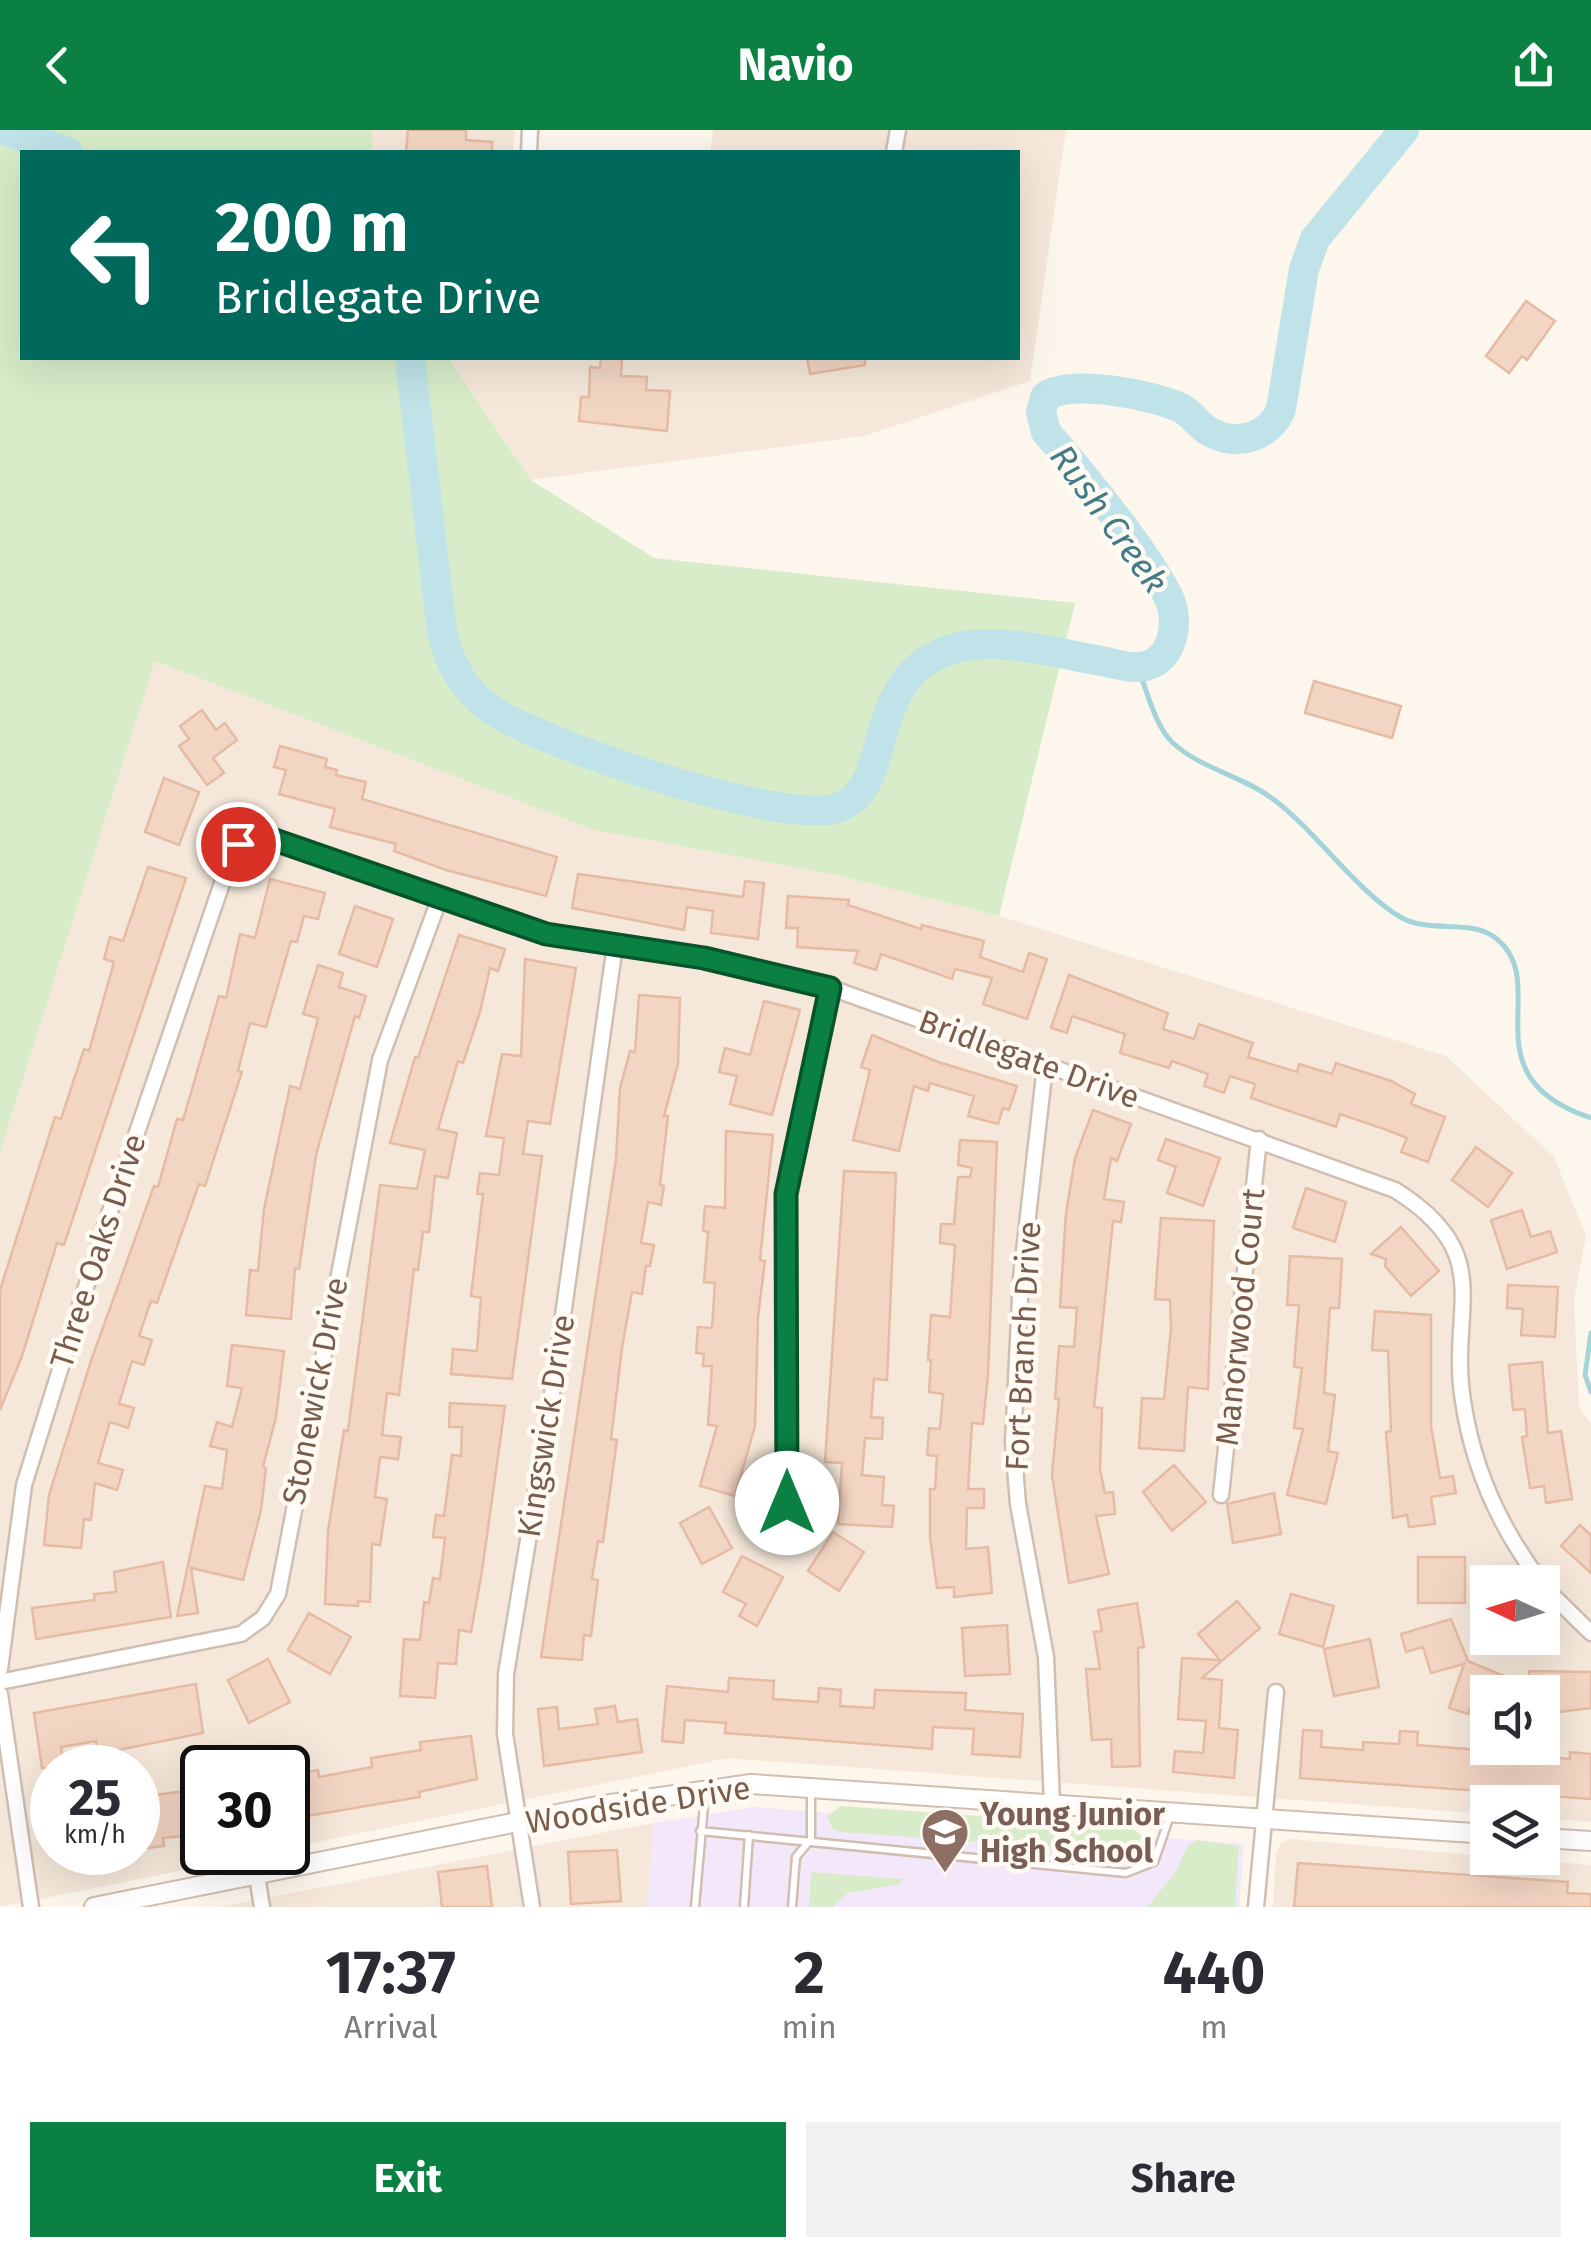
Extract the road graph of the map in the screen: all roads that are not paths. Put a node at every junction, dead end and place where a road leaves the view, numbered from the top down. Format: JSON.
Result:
{"nodes":[{"id":1,"x":233,"y":814,"type":"dead end"},
{"id":2,"x":242,"y":841,"type":"junction"},
{"id":3,"x":439,"y":900,"type":"junction"},
{"id":4,"x":615,"y":945,"type":"junction"},
{"id":5,"x":830,"y":988,"type":"junction"},
{"id":6,"x":1045,"y":1066,"type":"junction"},
{"id":7,"x":1260,"y":1139,"type":"junction"},
{"id":8,"x":1221,"y":1495,"type":"dead end"},
{"id":9,"x":787,"y":1503,"type":"dead end"},
{"id":10,"x":1528,"y":1565,"type":"edge"},
{"id":11,"x":1560,"y":1602,"type":"edge"},
{"id":12,"x":1591,"y":1633,"type":"edge"},
{"id":13,"x":0,"y":1669,"type":"edge"},
{"id":14,"x":0,"y":1682,"type":"edge"},
{"id":15,"x":1276,"y":1692,"type":"dead end"},
{"id":16,"x":0,"y":1694,"type":"edge"},
{"id":17,"x":811,"y":1788,"type":"junction"},
{"id":18,"x":705,"y":1790,"type":"junction"},
{"id":19,"x":1052,"y":1803,"type":"junction"},
{"id":20,"x":1171,"y":1812,"type":"junction"},
{"id":21,"x":1265,"y":1819,"type":"junction"},
{"id":22,"x":518,"y":1822,"type":"junction"},
{"id":23,"x":700,"y":1831,"type":"junction"},
{"id":24,"x":1470,"y":1833,"type":"edge"},
{"id":25,"x":749,"y":1835,"type":"junction"},
{"id":26,"x":1560,"y":1839,"type":"edge"},
{"id":27,"x":810,"y":1840,"type":"junction"},
{"id":28,"x":1591,"y":1841,"type":"edge"},
{"id":29,"x":257,"y":1876,"type":"junction"},
{"id":30,"x":32,"y":1907,"type":"edge"},
{"id":31,"x":94,"y":1907,"type":"edge"},
{"id":32,"x":262,"y":1907,"type":"edge"},
{"id":33,"x":532,"y":1907,"type":"edge"},
{"id":34,"x":695,"y":1907,"type":"edge"},
{"id":35,"x":744,"y":1907,"type":"edge"},
{"id":36,"x":792,"y":1907,"type":"edge"},
{"id":37,"x":1256,"y":1907,"type":"edge"}],
"edges":[{"from":1,"to":2,"type":"lane"},
{"from":2,"to":3,"type":"street","name":"Bridlegate Drive"},
{"from":2,"to":13,"type":"street","name":"Three Oaks Drive"},
{"from":3,"to":4,"type":"street","name":"Bridlegate Drive"},
{"from":3,"to":14,"type":"street","name":"Stonewick Drive"},
{"from":4,"to":5,"type":"street","name":"Bridlegate Drive"},
{"from":4,"to":22,"type":"street","name":"Kingswick Drive"},
{"from":5,"to":6,"type":"street","name":"Bridlegate Drive"},
{"from":5,"to":9,"type":"street"},
{"from":6,"to":7,"type":"street","name":"Bridlegate Drive"},
{"from":6,"to":19,"type":"street","name":"Fort Branch Drive"},
{"from":7,"to":8,"type":"street","name":"Manorwood Court"},
{"from":7,"to":10,"type":"street","name":"Bridlegate Drive"},
{"from":11,"to":12,"type":"street","name":"Bridlegate Drive"},
{"from":15,"to":21,"type":"street"},
{"from":16,"to":30,"type":"street"},
{"from":17,"to":18,"type":"street","name":"Woodside Drive"},
{"from":17,"to":19,"type":"street","name":"Woodside Drive"},
{"from":17,"to":27,"type":"lane"},
{"from":18,"to":22,"type":"street","name":"Woodside Drive"},
{"from":18,"to":23,"type":"lane"},
{"from":19,"to":20,"type":"street","name":"Woodside Drive"},
{"from":20,"to":21,"type":"street","name":"Woodside Drive"},
{"from":20,"to":27,"type":"lane"},
{"from":21,"to":24,"type":"street","name":"Woodside Drive"},
{"from":21,"to":37,"type":"street"},
{"from":22,"to":29,"type":"street","name":"Woodside Drive"},
{"from":22,"to":33,"type":"street","name":"Kingswick Drive"},
{"from":23,"to":25,"type":"lane"},
{"from":23,"to":34,"type":"lane"},
{"from":25,"to":27,"type":"lane"},
{"from":25,"to":35,"type":"lane"},
{"from":26,"to":28,"type":"street"},
{"from":27,"to":36,"type":"lane"},
{"from":29,"to":31,"type":"street","name":"Woodside Drive"},
{"from":29,"to":32,"type":"street"}]}
